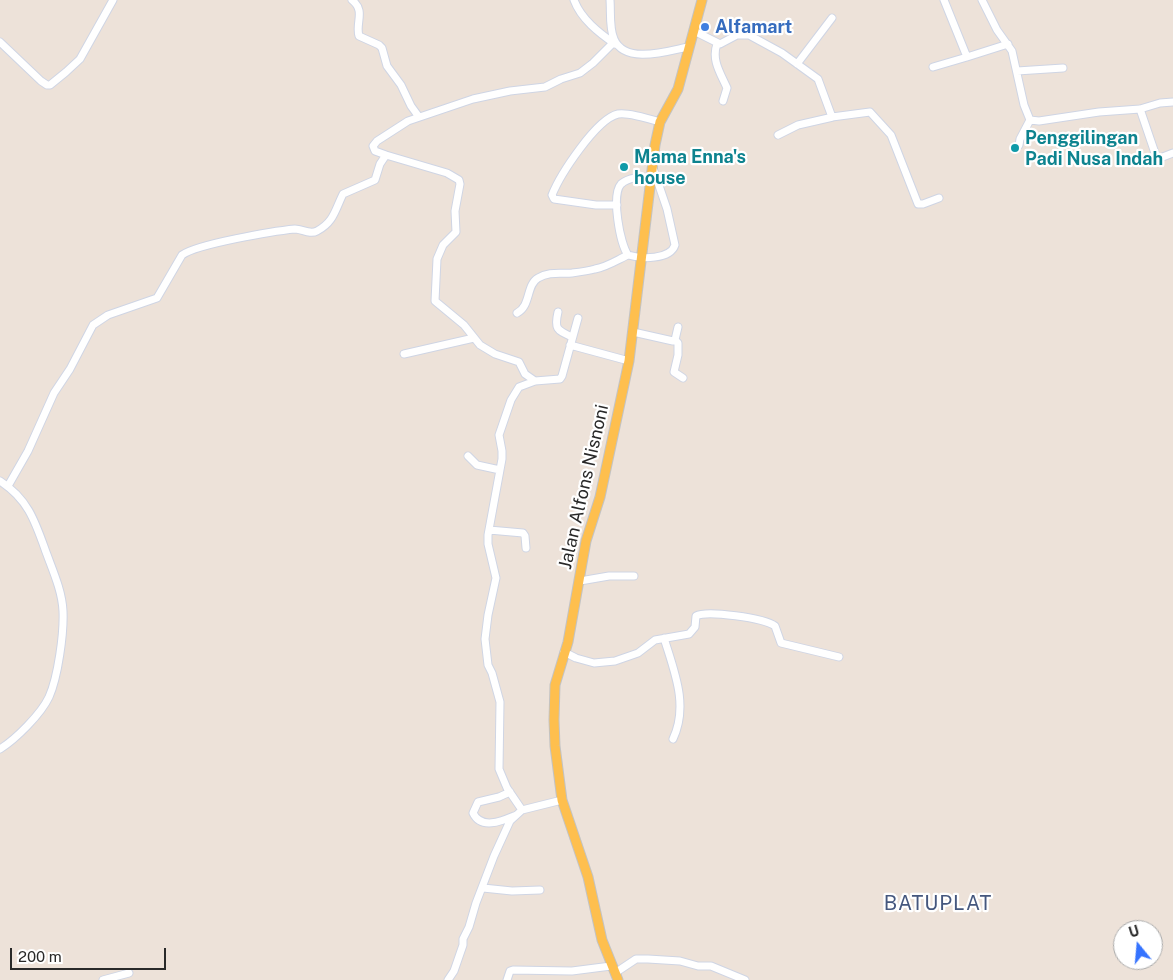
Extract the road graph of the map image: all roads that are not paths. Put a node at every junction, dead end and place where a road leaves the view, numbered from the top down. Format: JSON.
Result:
{"nodes":[{"id":1,"x":113,"y":0,"type":"edge"},
{"id":2,"x":352,"y":0,"type":"edge"},
{"id":3,"x":574,"y":0,"type":"edge"},
{"id":4,"x":610,"y":0,"type":"edge"},
{"id":5,"x":702,"y":0,"type":"edge"},
{"id":6,"x":944,"y":0,"type":"edge"},
{"id":7,"x":982,"y":0,"type":"edge"},
{"id":8,"x":832,"y":18,"type":"dead end"},
{"id":9,"x":694,"y":32,"type":"junction"},
{"id":10,"x":0,"y":42,"type":"edge"},
{"id":11,"x":616,"y":44,"type":"junction"},
{"id":12,"x":717,"y":44,"type":"junction"},
{"id":13,"x":1008,"y":44,"type":"junction"},
{"id":14,"x":688,"y":47,"type":"junction"},
{"id":15,"x":967,"y":57,"type":"junction"},
{"id":16,"x":797,"y":64,"type":"junction"},
{"id":17,"x":933,"y":67,"type":"dead end"},
{"id":18,"x":1063,"y":68,"type":"dead end"},
{"id":19,"x":1017,"y":71,"type":"junction"},
{"id":20,"x":723,"y":101,"type":"dead end"},
{"id":21,"x":1173,"y":102,"type":"edge"},
{"id":22,"x":1140,"y":109,"type":"junction"},
{"id":23,"x":420,"y":117,"type":"junction"},
{"id":24,"x":834,"y":117,"type":"junction"},
{"id":25,"x":1030,"y":120,"type":"junction"},
{"id":26,"x":660,"y":122,"type":"junction"},
{"id":27,"x":778,"y":135,"type":"dead end"},
{"id":28,"x":1019,"y":145,"type":"dead end"},
{"id":29,"x":1173,"y":153,"type":"edge"},
{"id":30,"x":386,"y":155,"type":"junction"},
{"id":31,"x":652,"y":165,"type":"junction"},
{"id":32,"x":651,"y":177,"type":"junction"},
{"id":33,"x":939,"y":198,"type":"dead end"},
{"id":34,"x":617,"y":205,"type":"junction"},
{"id":35,"x":628,"y":256,"type":"junction"},
{"id":36,"x":641,"y":257,"type":"junction"},
{"id":37,"x":558,"y":312,"type":"dead end"},
{"id":38,"x":517,"y":313,"type":"dead end"},
{"id":39,"x":578,"y":318,"type":"dead end"},
{"id":40,"x":678,"y":327,"type":"dead end"},
{"id":41,"x":633,"y":332,"type":"junction"},
{"id":42,"x":572,"y":336,"type":"junction"},
{"id":43,"x":474,"y":338,"type":"junction"},
{"id":44,"x":675,"y":340,"type":"junction"},
{"id":45,"x":570,"y":345,"type":"junction"},
{"id":46,"x":404,"y":354,"type":"dead end"},
{"id":47,"x":629,"y":362,"type":"junction"},
{"id":48,"x":683,"y":378,"type":"dead end"},
{"id":49,"x":535,"y":381,"type":"junction"},
{"id":50,"x":468,"y":456,"type":"dead end"},
{"id":51,"x":500,"y":470,"type":"junction"},
{"id":52,"x":0,"y":481,"type":"edge"},
{"id":53,"x":8,"y":486,"type":"junction"},
{"id":54,"x":489,"y":530,"type":"junction"},
{"id":55,"x":526,"y":548,"type":"dead end"},
{"id":56,"x":634,"y":576,"type":"dead end"},
{"id":57,"x":580,"y":581,"type":"junction"},
{"id":58,"x":664,"y":638,"type":"junction"},
{"id":59,"x":564,"y":652,"type":"junction"},
{"id":60,"x":839,"y":657,"type":"dead end"},
{"id":61,"x":672,"y":739,"type":"dead end"},
{"id":62,"x":0,"y":749,"type":"edge"},
{"id":63,"x":510,"y":792,"type":"junction"},
{"id":64,"x":562,"y":800,"type":"junction"},
{"id":65,"x":522,"y":810,"type":"junction"},
{"id":66,"x":514,"y":816,"type":"junction"},
{"id":67,"x":483,"y":888,"type":"junction"},
{"id":68,"x":540,"y":890,"type":"dead end"},
{"id":69,"x":576,"y":971,"type":"junction"},
{"id":70,"x":129,"y":973,"type":"dead end"},
{"id":71,"x":615,"y":973,"type":"edge"},
{"id":72,"x":103,"y":980,"type":"edge"},
{"id":73,"x":448,"y":980,"type":"edge"},
{"id":74,"x":507,"y":980,"type":"edge"},
{"id":75,"x":579,"y":980,"type":"edge"},
{"id":76,"x":745,"y":980,"type":"edge"}],
"edges":[{"from":1,"to":10,"type":"street"},
{"from":2,"to":23,"type":"street"},
{"from":3,"to":11,"type":"street"},
{"from":4,"to":11,"type":"street"},
{"from":5,"to":9,"type":"main road","name":"Jalan Alfons Nisnoni"},
{"from":6,"to":15,"type":"street"},
{"from":7,"to":13,"type":"street"},
{"from":8,"to":16,"type":"street"},
{"from":9,"to":12,"type":"street"},
{"from":9,"to":14,"type":"main road","name":"Jalan Alfons Nisnoni"},
{"from":11,"to":14,"type":"street"},
{"from":11,"to":23,"type":"street"},
{"from":12,"to":16,"type":"street"},
{"from":12,"to":20,"type":"street"},
{"from":13,"to":15,"type":"street"},
{"from":13,"to":19,"type":"street"},
{"from":14,"to":26,"type":"main road","name":"Jalan Alfons Nisnoni"},
{"from":15,"to":17,"type":"street"},
{"from":16,"to":24,"type":"street"},
{"from":18,"to":19,"type":"street"},
{"from":19,"to":25,"type":"street"},
{"from":21,"to":22,"type":"street"},
{"from":22,"to":25,"type":"street"},
{"from":22,"to":29,"type":"street"},
{"from":23,"to":30,"type":"street"},
{"from":24,"to":27,"type":"street"},
{"from":24,"to":33,"type":"street"},
{"from":25,"to":28,"type":"street"},
{"from":26,"to":31,"type":"main road","name":"Jalan Alfons Nisnoni"},
{"from":26,"to":34,"type":"street"},
{"from":30,"to":43,"type":"street"},
{"from":30,"to":53,"type":"street"},
{"from":31,"to":32,"type":"main road","name":"Jalan Alfons Nisnoni"},
{"from":31,"to":36,"type":"street"},
{"from":32,"to":34,"type":"street"},
{"from":32,"to":36,"type":"main road","name":"Jalan Alfons Nisnoni"},
{"from":34,"to":35,"type":"street"},
{"from":35,"to":36,"type":"street"},
{"from":35,"to":38,"type":"street"},
{"from":36,"to":41,"type":"main road","name":"Jalan Alfons Nisnoni"},
{"from":37,"to":42,"type":"street"},
{"from":39,"to":42,"type":"street"},
{"from":40,"to":44,"type":"street"},
{"from":41,"to":44,"type":"street"},
{"from":41,"to":47,"type":"main road","name":"Jalan Alfons Nisnoni"},
{"from":42,"to":45,"type":"street"},
{"from":43,"to":46,"type":"street"},
{"from":43,"to":49,"type":"street"},
{"from":44,"to":48,"type":"street"},
{"from":45,"to":47,"type":"street"},
{"from":45,"to":49,"type":"street"},
{"from":47,"to":57,"type":"main road","name":"Jalan Alfons Nisnoni"},
{"from":49,"to":51,"type":"street"},
{"from":50,"to":51,"type":"street"},
{"from":51,"to":54,"type":"street"},
{"from":52,"to":53,"type":"street"},
{"from":53,"to":62,"type":"street"},
{"from":54,"to":55,"type":"street"},
{"from":54,"to":63,"type":"street"},
{"from":56,"to":57,"type":"street"},
{"from":57,"to":59,"type":"main road","name":"Jalan Alfons Nisnoni"},
{"from":58,"to":59,"type":"street"},
{"from":58,"to":60,"type":"street"},
{"from":58,"to":61,"type":"street"},
{"from":59,"to":64,"type":"main road","name":"Jalan Alfons Nisnoni"},
{"from":63,"to":65,"type":"street"},
{"from":63,"to":66,"type":"street"},
{"from":64,"to":65,"type":"street"},
{"from":64,"to":71,"type":"main road","name":"Jalan Alfons Nisnoni"},
{"from":65,"to":66,"type":"street"},
{"from":66,"to":67,"type":"street"},
{"from":67,"to":68,"type":"street"},
{"from":67,"to":73,"type":"street"},
{"from":69,"to":71,"type":"street"},
{"from":69,"to":74,"type":"street"},
{"from":69,"to":75,"type":"street"},
{"from":70,"to":72,"type":"street"},
{"from":71,"to":76,"type":"street"}]}
